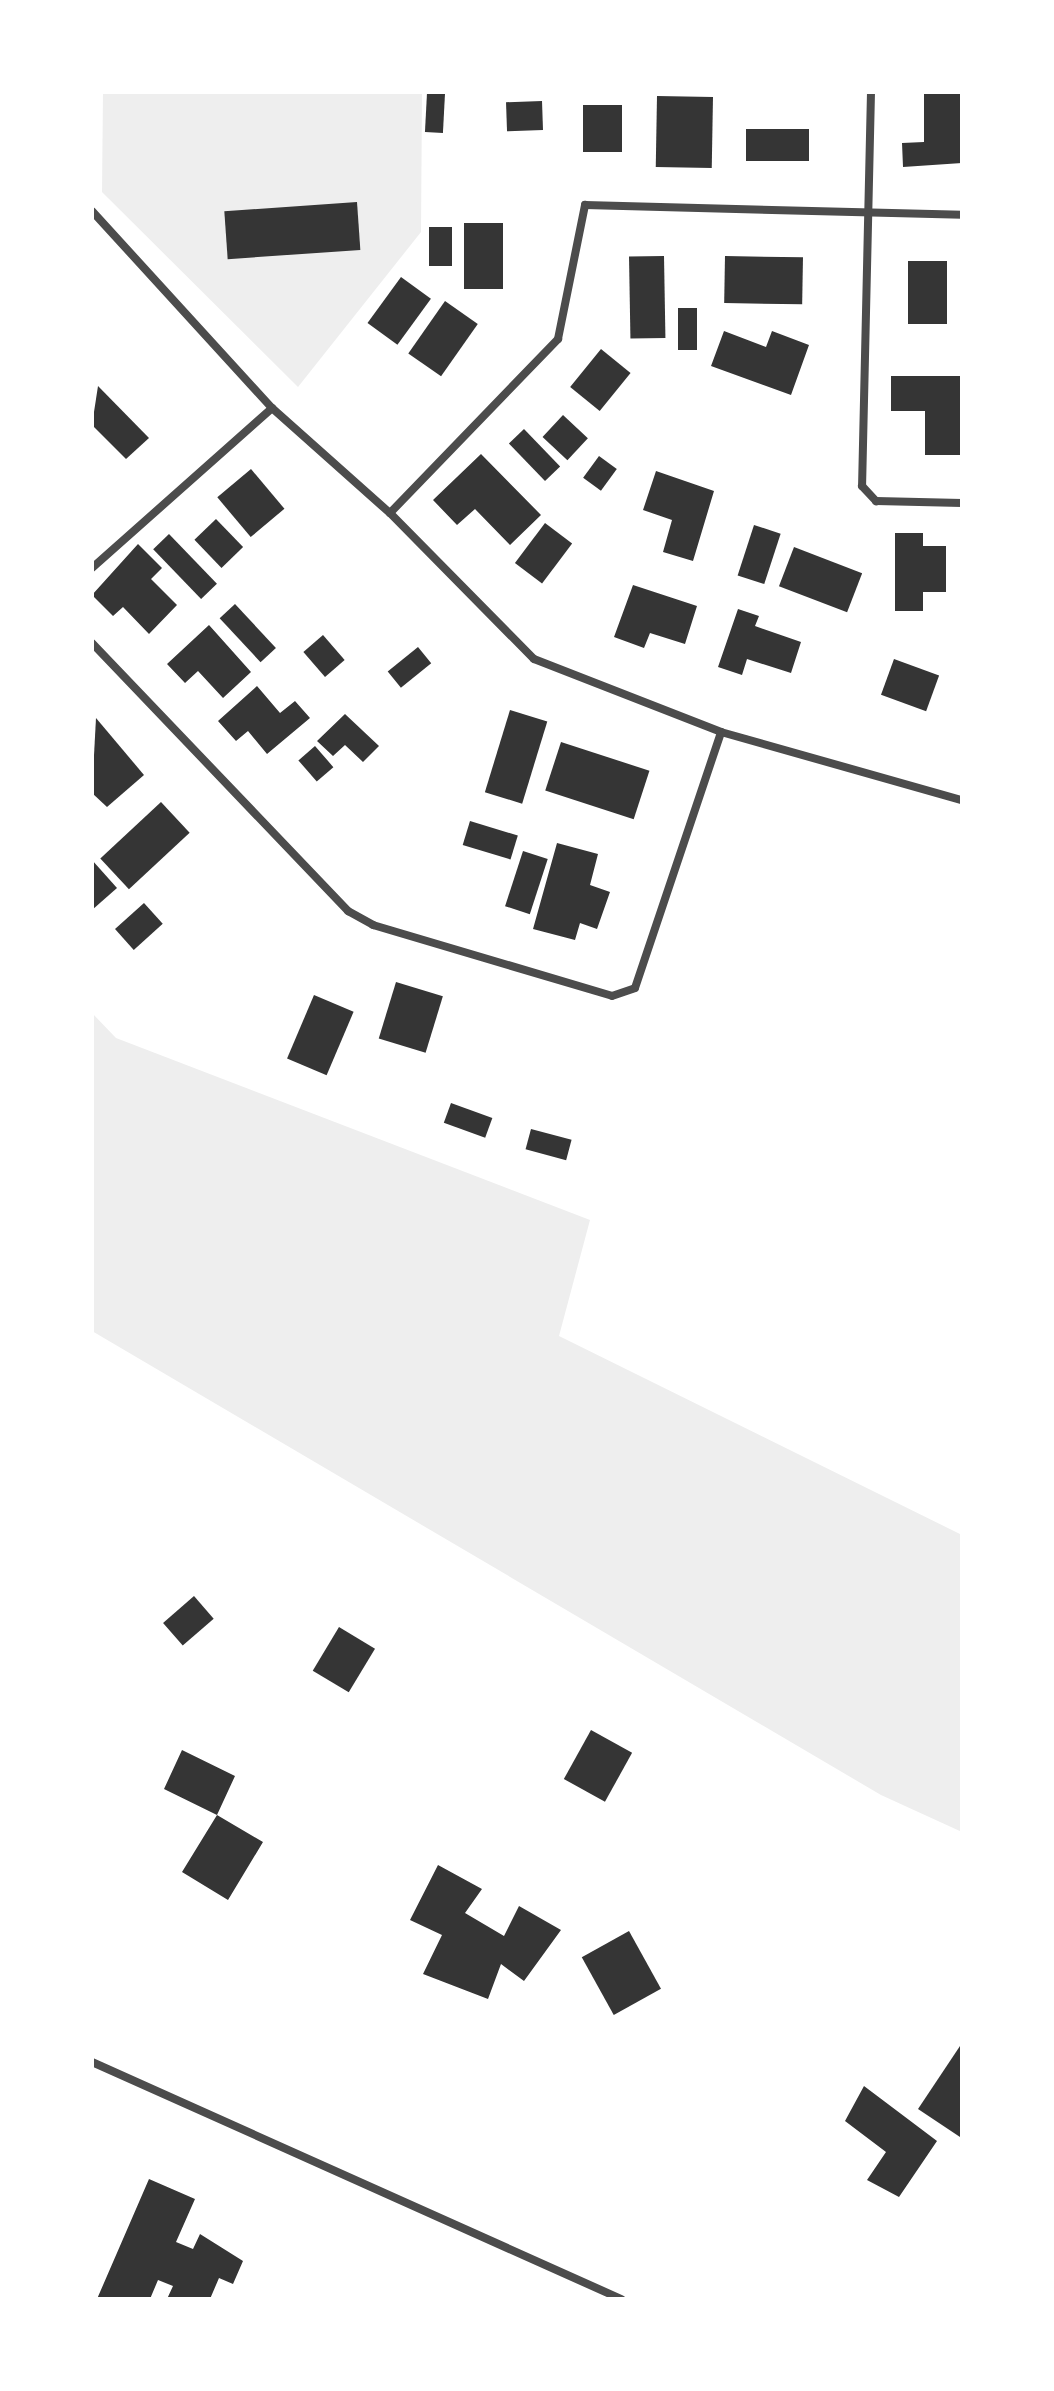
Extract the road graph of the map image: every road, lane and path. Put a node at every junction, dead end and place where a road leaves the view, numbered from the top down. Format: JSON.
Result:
{"nodes":[{"id":1,"x":871,"y":92,"type":"edge"},
{"id":2,"x":92,"y":211,"type":"edge"},
{"id":3,"x":872,"y":213,"type":"junction"},
{"id":4,"x":962,"y":215,"type":"edge"},
{"id":5,"x":272,"y":408,"type":"junction"},
{"id":6,"x":962,"y":503,"type":"edge"},
{"id":7,"x":390,"y":513,"type":"junction"},
{"id":8,"x":92,"y":568,"type":"edge"},
{"id":9,"x":92,"y":643,"type":"edge"},
{"id":10,"x":721,"y":732,"type":"junction"},
{"id":11,"x":962,"y":800,"type":"edge"},
{"id":12,"x":92,"y":2062,"type":"edge"},
{"id":13,"x":621,"y":2299,"type":"edge"}],
"edges":[{"from":1,"to":3,"type":"street"},
{"from":2,"to":5,"type":"street"},
{"from":3,"to":4,"type":"street"},
{"from":3,"to":6,"type":"street"},
{"from":3,"to":7,"type":"street"},
{"from":5,"to":7,"type":"street"},
{"from":5,"to":8,"type":"street"},
{"from":7,"to":10,"type":"street"},
{"from":9,"to":10,"type":"street"},
{"from":10,"to":11,"type":"street"},
{"from":12,"to":13,"type":"street"}]}
